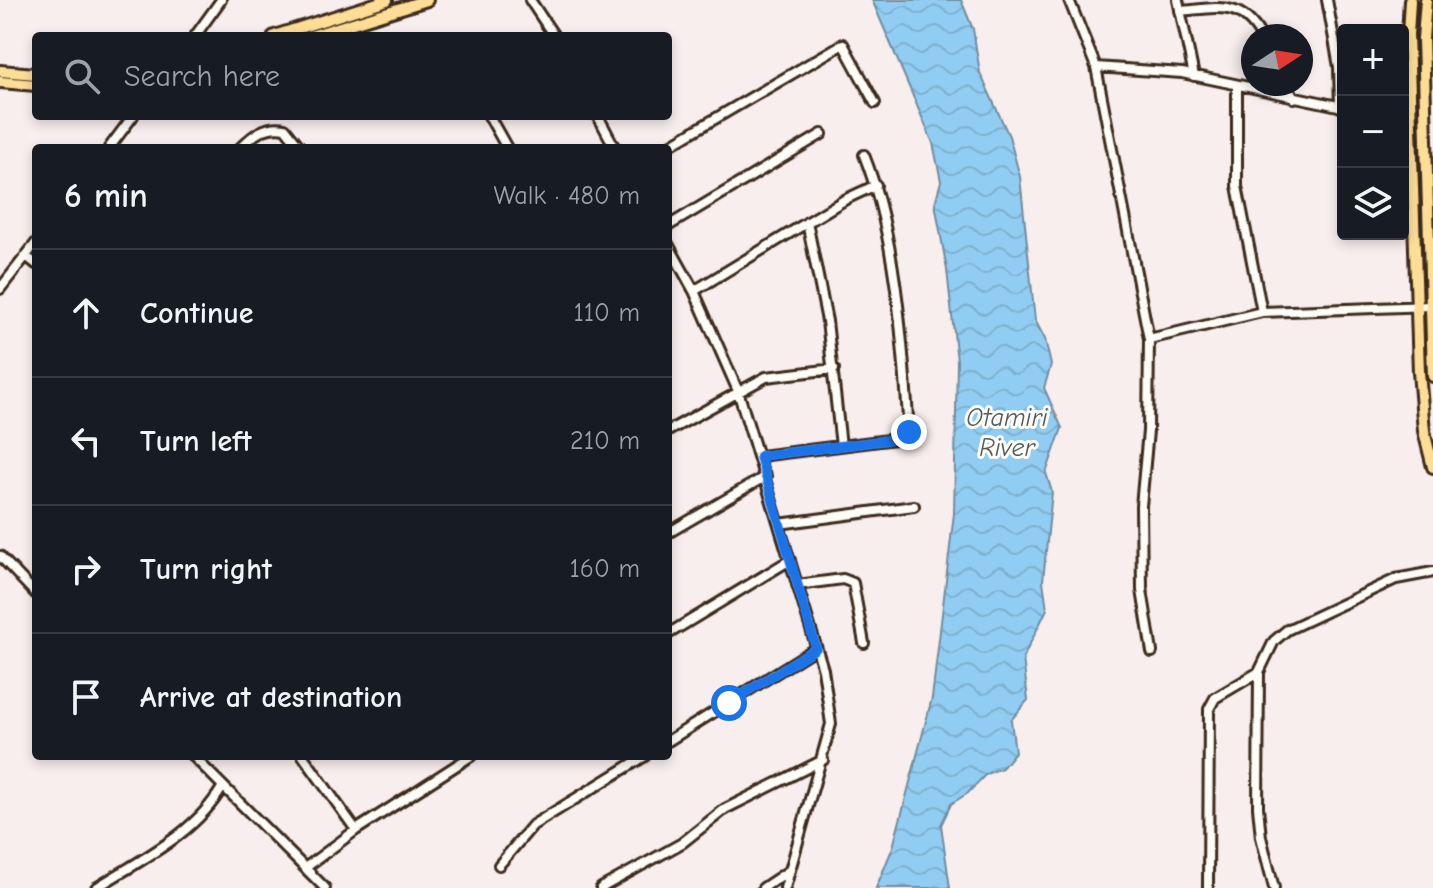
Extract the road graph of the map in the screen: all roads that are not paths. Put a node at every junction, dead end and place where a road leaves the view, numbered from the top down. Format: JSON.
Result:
{"nodes":[{"id":1,"x":221,"y":0,"type":"edge"},
{"id":2,"x":387,"y":0,"type":"edge"},
{"id":3,"x":427,"y":0,"type":"edge"},
{"id":4,"x":530,"y":0,"type":"edge"},
{"id":5,"x":1069,"y":0,"type":"edge"},
{"id":6,"x":1178,"y":0,"type":"edge"},
{"id":7,"x":1327,"y":0,"type":"edge"},
{"id":8,"x":1410,"y":0,"type":"edge"},
{"id":9,"x":1426,"y":0,"type":"edge"},
{"id":10,"x":1180,"y":11,"type":"junction"},
{"id":11,"x":1253,"y":24,"type":"edge"},
{"id":12,"x":198,"y":32,"type":"edge"},
{"id":13,"x":287,"y":32,"type":"edge"},
{"id":14,"x":324,"y":32,"type":"edge"},
{"id":15,"x":551,"y":32,"type":"edge"},
{"id":16,"x":1096,"y":67,"type":"junction"},
{"id":17,"x":0,"y":71,"type":"edge"},
{"id":18,"x":32,"y":74,"type":"edge"},
{"id":19,"x":1194,"y":76,"type":"junction"},
{"id":20,"x":0,"y":82,"type":"edge"},
{"id":21,"x":32,"y":85,"type":"edge"},
{"id":22,"x":1237,"y":86,"type":"junction"},
{"id":23,"x":1341,"y":96,"type":"edge"},
{"id":24,"x":1407,"y":96,"type":"edge"},
{"id":25,"x":1294,"y":98,"type":"joint"},
{"id":26,"x":875,"y":103,"type":"dead end"},
{"id":27,"x":1337,"y":106,"type":"edge"},
{"id":28,"x":130,"y":120,"type":"edge"},
{"id":29,"x":491,"y":120,"type":"edge"},
{"id":30,"x":600,"y":120,"type":"edge"},
{"id":31,"x":822,"y":134,"type":"dead end"},
{"id":32,"x":112,"y":144,"type":"edge"},
{"id":33,"x":245,"y":144,"type":"edge"},
{"id":34,"x":298,"y":144,"type":"edge"},
{"id":35,"x":505,"y":144,"type":"edge"},
{"id":36,"x":613,"y":144,"type":"edge"},
{"id":37,"x":672,"y":144,"type":"edge"},
{"id":38,"x":1409,"y":151,"type":"edge"},
{"id":39,"x":864,"y":155,"type":"dead end"},
{"id":40,"x":1429,"y":156,"type":"edge"},
{"id":41,"x":876,"y":185,"type":"junction"},
{"id":42,"x":807,"y":222,"type":"junction"},
{"id":43,"x":672,"y":224,"type":"edge"},
{"id":44,"x":32,"y":248,"type":"edge"},
{"id":45,"x":672,"y":251,"type":"edge"},
{"id":46,"x":26,"y":256,"type":"junction"},
{"id":47,"x":32,"y":261,"type":"edge"},
{"id":48,"x":0,"y":289,"type":"edge"},
{"id":49,"x":694,"y":291,"type":"junction"},
{"id":50,"x":1431,"y":306,"type":"junction"},
{"id":51,"x":1417,"y":308,"type":"junction"},
{"id":52,"x":1262,"y":312,"type":"junction"},
{"id":53,"x":1149,"y":339,"type":"junction"},
{"id":54,"x":834,"y":369,"type":"junction"},
{"id":55,"x":1433,"y":376,"type":"edge"},
{"id":56,"x":738,"y":391,"type":"junction"},
{"id":57,"x":672,"y":429,"type":"edge"},
{"id":58,"x":841,"y":446,"type":"junction"},
{"id":59,"x":760,"y":456,"type":"junction"},
{"id":60,"x":1433,"y":467,"type":"edge"},
{"id":61,"x":766,"y":476,"type":"junction"},
{"id":62,"x":914,"y":506,"type":"dead end"},
{"id":63,"x":779,"y":524,"type":"junction"},
{"id":64,"x":672,"y":531,"type":"edge"},
{"id":65,"x":0,"y":556,"type":"edge"},
{"id":66,"x":790,"y":560,"type":"junction"},
{"id":67,"x":1433,"y":572,"type":"edge"},
{"id":68,"x":797,"y":585,"type":"junction"},
{"id":69,"x":32,"y":590,"type":"edge"},
{"id":70,"x":672,"y":632,"type":"edge"},
{"id":71,"x":864,"y":643,"type":"dead end"},
{"id":72,"x":816,"y":648,"type":"junction"},
{"id":73,"x":1152,"y":652,"type":"dead end"},
{"id":74,"x":1259,"y":672,"type":"junction"},
{"id":75,"x":672,"y":738,"type":"edge"},
{"id":76,"x":197,"y":760,"type":"edge"},
{"id":77,"x":306,"y":760,"type":"edge"},
{"id":78,"x":465,"y":760,"type":"edge"},
{"id":79,"x":639,"y":760,"type":"edge"},
{"id":80,"x":823,"y":760,"type":"junction"},
{"id":81,"x":223,"y":786,"type":"junction"},
{"id":82,"x":356,"y":830,"type":"junction"},
{"id":83,"x":499,"y":865,"type":"dead end"},
{"id":84,"x":305,"y":868,"type":"junction"},
{"id":85,"x":791,"y":870,"type":"junction"},
{"id":86,"x":96,"y":888,"type":"edge"},
{"id":87,"x":325,"y":888,"type":"edge"},
{"id":88,"x":601,"y":888,"type":"edge"},
{"id":89,"x":763,"y":888,"type":"edge"},
{"id":90,"x":785,"y":888,"type":"edge"},
{"id":91,"x":1208,"y":888,"type":"edge"},
{"id":92,"x":1274,"y":888,"type":"edge"}],
"edges":[{"from":1,"to":12,"type":"street"},
{"from":2,"to":13,"type":"main road"},
{"from":3,"to":14,"type":"main road"},
{"from":4,"to":15,"type":"street"},
{"from":5,"to":16,"type":"street"},
{"from":6,"to":10,"type":"street"},
{"from":7,"to":23,"type":"street"},
{"from":8,"to":24,"type":"main road"},
{"from":9,"to":40,"type":"main road"},
{"from":10,"to":11,"type":"street"},
{"from":10,"to":19,"type":"street"},
{"from":16,"to":19,"type":"street"},
{"from":16,"to":53,"type":"street"},
{"from":17,"to":18,"type":"main road"},
{"from":19,"to":22,"type":"street"},
{"from":20,"to":21,"type":"main road"},
{"from":22,"to":25,"type":"street"},
{"from":22,"to":52,"type":"street"},
{"from":25,"to":27,"type":"street"},
{"from":26,"to":37,"type":"street"},
{"from":28,"to":32,"type":"street"},
{"from":29,"to":35,"type":"street"},
{"from":30,"to":36,"type":"street"},
{"from":31,"to":43,"type":"street"},
{"from":33,"to":34,"type":"street"},
{"from":38,"to":51,"type":"main road"},
{"from":39,"to":41,"type":"street"},
{"from":40,"to":50,"type":"main road"},
{"from":41,"to":42,"type":"street"},
{"from":41,"to":58,"type":"street"},
{"from":42,"to":49,"type":"street"},
{"from":42,"to":54,"type":"street"},
{"from":44,"to":46,"type":"street"},
{"from":45,"to":49,"type":"street"},
{"from":46,"to":47,"type":"street"},
{"from":46,"to":48,"type":"street"},
{"from":49,"to":56,"type":"street"},
{"from":50,"to":51,"type":"street"},
{"from":50,"to":55,"type":"main road"},
{"from":51,"to":52,"type":"street"},
{"from":51,"to":60,"type":"main road"},
{"from":52,"to":53,"type":"street"},
{"from":53,"to":73,"type":"street"},
{"from":54,"to":56,"type":"street"},
{"from":54,"to":58,"type":"street"},
{"from":56,"to":57,"type":"street"},
{"from":56,"to":59,"type":"street"},
{"from":58,"to":59,"type":"street"},
{"from":59,"to":61,"type":"street"},
{"from":61,"to":63,"type":"street"},
{"from":61,"to":64,"type":"street"},
{"from":62,"to":63,"type":"street"},
{"from":63,"to":66,"type":"street"},
{"from":65,"to":69,"type":"street"},
{"from":66,"to":68,"type":"street"},
{"from":66,"to":70,"type":"street"},
{"from":67,"to":74,"type":"street"},
{"from":68,"to":71,"type":"street"},
{"from":68,"to":72,"type":"street"},
{"from":72,"to":75,"type":"street"},
{"from":72,"to":80,"type":"street"},
{"from":74,"to":91,"type":"street"},
{"from":74,"to":92,"type":"street"},
{"from":76,"to":81,"type":"street"},
{"from":77,"to":82,"type":"street"},
{"from":78,"to":82,"type":"street"},
{"from":79,"to":83,"type":"street"},
{"from":80,"to":85,"type":"street"},
{"from":80,"to":88,"type":"street"},
{"from":81,"to":84,"type":"street"},
{"from":81,"to":86,"type":"street"},
{"from":82,"to":84,"type":"street"},
{"from":84,"to":87,"type":"street"},
{"from":85,"to":89,"type":"street"},
{"from":85,"to":90,"type":"street"}]}
